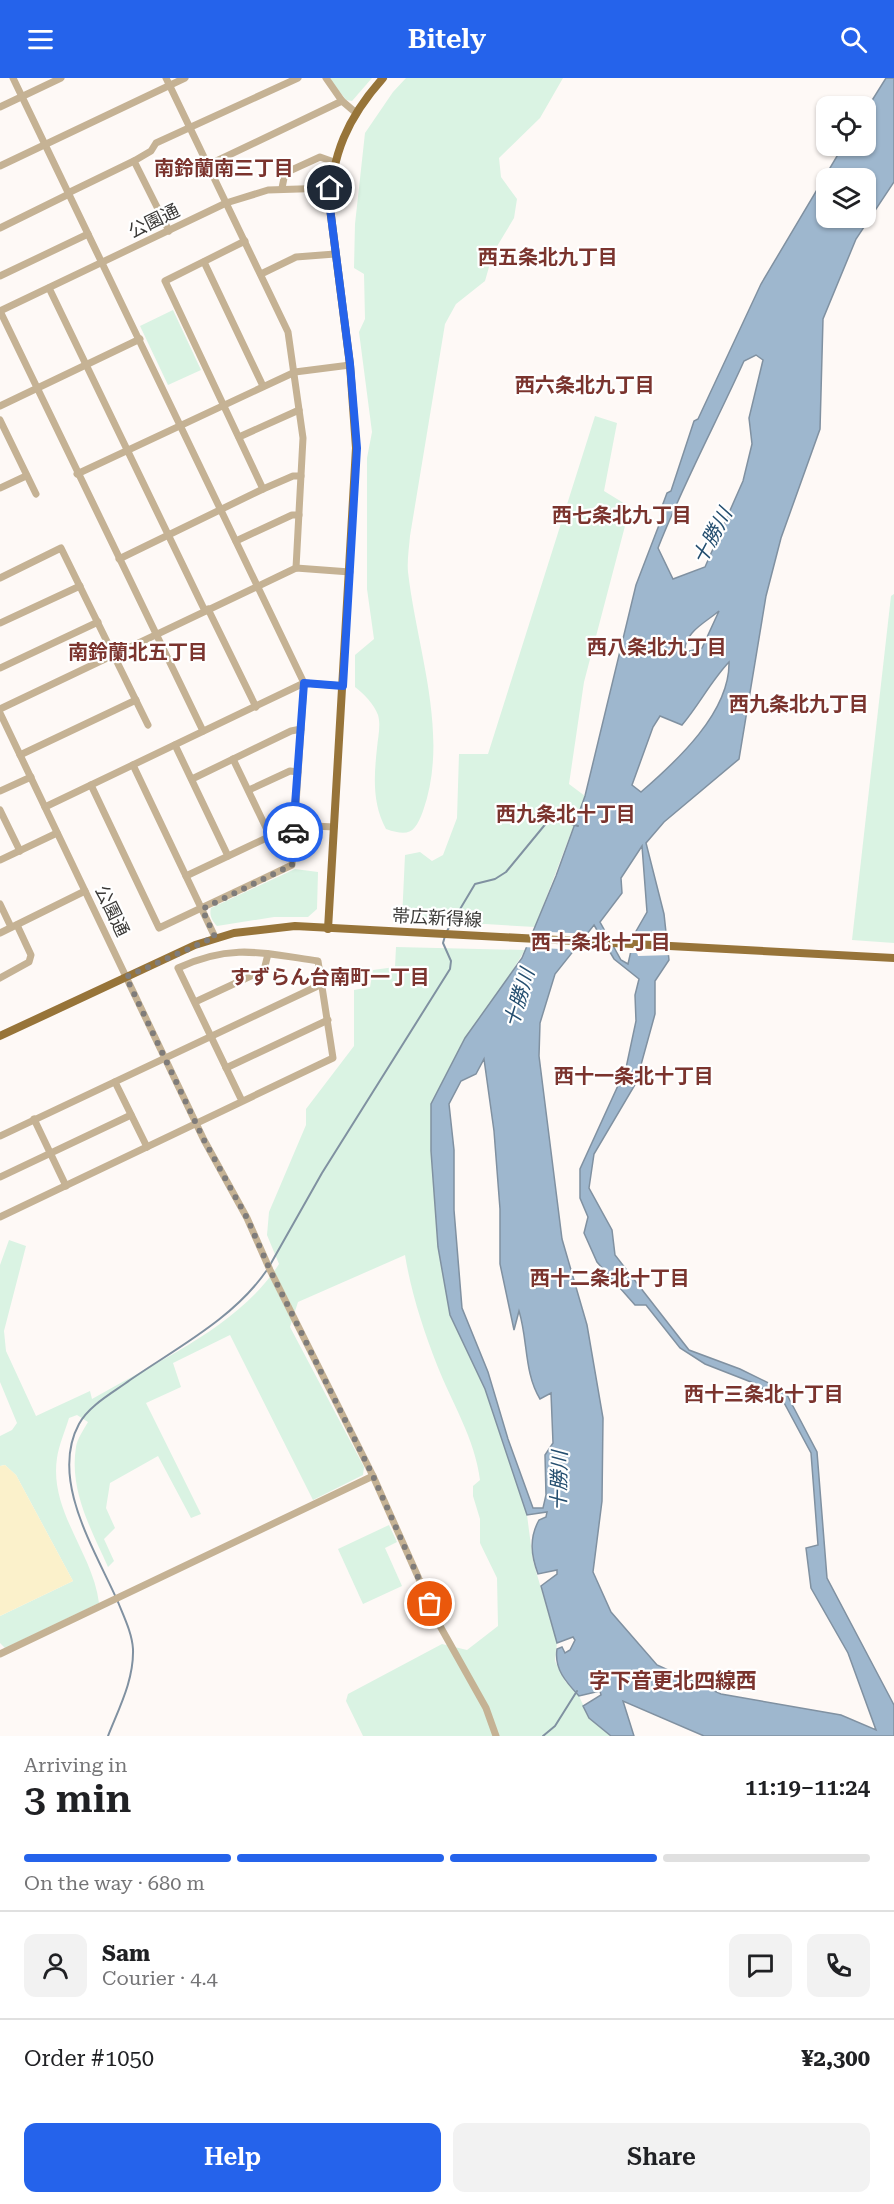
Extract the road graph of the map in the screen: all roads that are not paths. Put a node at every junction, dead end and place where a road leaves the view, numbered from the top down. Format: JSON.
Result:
{"nodes":[{"id":1,"x":13,"y":78,"type":"edge"},
{"id":2,"x":61,"y":78,"type":"edge"},
{"id":3,"x":185,"y":78,"type":"edge"},
{"id":4,"x":298,"y":78,"type":"edge"},
{"id":5,"x":326,"y":78,"type":"edge"},
{"id":6,"x":383,"y":78,"type":"edge"},
{"id":7,"x":168,"y":82,"type":"edge"},
{"id":8,"x":22,"y":97,"type":"junction"},
{"id":9,"x":342,"y":101,"type":"junction"},
{"id":10,"x":0,"y":107,"type":"edge"},
{"id":11,"x":355,"y":112,"type":"junction"},
{"id":12,"x":190,"y":128,"type":"junction"},
{"id":13,"x":45,"y":145,"type":"junction"},
{"id":14,"x":134,"y":160,"type":"junction"},
{"id":15,"x":333,"y":162,"type":"junction"},
{"id":16,"x":208,"y":165,"type":"junction"},
{"id":17,"x":0,"y":166,"type":"edge"},
{"id":18,"x":282,"y":188,"type":"junction"},
{"id":19,"x":330,"y":188,"type":"junction"},
{"id":20,"x":68,"y":194,"type":"junction"},
{"id":21,"x":226,"y":203,"type":"junction"},
{"id":22,"x":0,"y":228,"type":"edge"},
{"id":23,"x":169,"y":231,"type":"junction"},
{"id":24,"x":88,"y":234,"type":"junction"},
{"id":25,"x":245,"y":241,"type":"junction"},
{"id":26,"x":334,"y":254,"type":"junction"},
{"id":27,"x":102,"y":262,"type":"junction"},
{"id":28,"x":204,"y":262,"type":"junction"},
{"id":29,"x":261,"y":274,"type":"junction"},
{"id":30,"x":0,"y":276,"type":"edge"},
{"id":31,"x":49,"y":288,"type":"junction"},
{"id":32,"x":0,"y":311,"type":"edge"},
{"id":33,"x":140,"y":339,"type":"junction"},
{"id":34,"x":350,"y":364,"type":"junction"},
{"id":35,"x":87,"y":365,"type":"junction"},
{"id":36,"x":295,"y":372,"type":"junction"},
{"id":37,"x":263,"y":386,"type":"junction"},
{"id":38,"x":38,"y":389,"type":"junction"},
{"id":39,"x":223,"y":405,"type":"junction"},
{"id":40,"x":0,"y":406,"type":"edge"},
{"id":41,"x":299,"y":410,"type":"junction"},
{"id":42,"x":0,"y":420,"type":"edge"},
{"id":43,"x":181,"y":425,"type":"junction"},
{"id":44,"x":3,"y":436,"type":"edge"},
{"id":45,"x":239,"y":437,"type":"junction"},
{"id":46,"x":127,"y":450,"type":"junction"},
{"id":47,"x":77,"y":474,"type":"junction"},
{"id":48,"x":26,"y":476,"type":"junction"},
{"id":49,"x":301,"y":476,"type":"junction"},
{"id":50,"x":0,"y":488,"type":"edge"},
{"id":51,"x":263,"y":489,"type":"junction"},
{"id":52,"x":36,"y":494,"type":"dead end"},
{"id":53,"x":221,"y":510,"type":"junction"},
{"id":54,"x":299,"y":515,"type":"junction"},
{"id":55,"x":168,"y":535,"type":"junction"},
{"id":56,"x":236,"y":542,"type":"junction"},
{"id":57,"x":119,"y":559,"type":"junction"},
{"id":58,"x":296,"y":568,"type":"junction"},
{"id":59,"x":350,"y":572,"type":"junction"},
{"id":60,"x":0,"y":578,"type":"edge"},
{"id":61,"x":80,"y":586,"type":"junction"},
{"id":62,"x":258,"y":586,"type":"junction"},
{"id":63,"x":207,"y":610,"type":"junction"},
{"id":64,"x":98,"y":622,"type":"junction"},
{"id":65,"x":0,"y":623,"type":"edge"},
{"id":66,"x":157,"y":634,"type":"junction"},
{"id":67,"x":114,"y":655,"type":"junction"},
{"id":68,"x":0,"y":668,"type":"edge"},
{"id":69,"x":304,"y":683,"type":"junction"},
{"id":70,"x":343,"y":686,"type":"junction"},
{"id":71,"x":136,"y":700,"type":"junction"},
{"id":72,"x":256,"y":707,"type":"junction"},
{"id":73,"x":1,"y":715,"type":"edge"},
{"id":74,"x":148,"y":726,"type":"dead end"},
{"id":75,"x":301,"y":729,"type":"junction"},
{"id":76,"x":203,"y":731,"type":"junction"},
{"id":77,"x":175,"y":745,"type":"junction"},
{"id":78,"x":20,"y":755,"type":"junction"},
{"id":79,"x":233,"y":759,"type":"junction"},
{"id":80,"x":133,"y":765,"type":"junction"},
{"id":81,"x":298,"y":772,"type":"junction"},
{"id":82,"x":31,"y":777,"type":"junction"},
{"id":83,"x":192,"y":779,"type":"junction"},
{"id":84,"x":91,"y":785,"type":"junction"},
{"id":85,"x":249,"y":790,"type":"junction"},
{"id":86,"x":0,"y":791,"type":"edge"},
{"id":87,"x":45,"y":807,"type":"junction"},
{"id":88,"x":0,"y":810,"type":"edge"},
{"id":89,"x":294,"y":825,"type":"junction"},
{"id":90,"x":334,"y":827,"type":"junction"},
{"id":91,"x":57,"y":833,"type":"junction"},
{"id":92,"x":270,"y":836,"type":"junction"},
{"id":93,"x":20,"y":851,"type":"junction"},
{"id":94,"x":228,"y":856,"type":"junction"},
{"id":95,"x":0,"y":860,"type":"edge"},
{"id":96,"x":186,"y":876,"type":"junction"},
{"id":97,"x":85,"y":891,"type":"junction"},
{"id":98,"x":0,"y":904,"type":"edge"},
{"id":99,"x":202,"y":909,"type":"junction"},
{"id":100,"x":14,"y":926,"type":"junction"},
{"id":101,"x":328,"y":928,"type":"junction"},
{"id":102,"x":0,"y":933,"type":"edge"},
{"id":103,"x":215,"y":937,"type":"junction"},
{"id":104,"x":268,"y":954,"type":"junction"},
{"id":105,"x":894,"y":958,"type":"edge"},
{"id":106,"x":126,"y":977,"type":"junction"},
{"id":107,"x":0,"y":978,"type":"edge"},
{"id":108,"x":322,"y":984,"type":"junction"},
{"id":109,"x":195,"y":1002,"type":"junction"},
{"id":110,"x":328,"y":1020,"type":"junction"},
{"id":111,"x":211,"y":1035,"type":"junction"},
{"id":112,"x":0,"y":1036,"type":"edge"},
{"id":113,"x":165,"y":1057,"type":"junction"},
{"id":114,"x":226,"y":1068,"type":"junction"},
{"id":115,"x":115,"y":1082,"type":"junction"},
{"id":116,"x":242,"y":1101,"type":"junction"},
{"id":117,"x":131,"y":1115,"type":"junction"},
{"id":118,"x":34,"y":1119,"type":"junction"},
{"id":119,"x":196,"y":1123,"type":"junction"},
{"id":120,"x":0,"y":1136,"type":"edge"},
{"id":121,"x":147,"y":1147,"type":"junction"},
{"id":122,"x":50,"y":1153,"type":"junction"},
{"id":123,"x":0,"y":1177,"type":"edge"},
{"id":124,"x":66,"y":1186,"type":"junction"},
{"id":125,"x":0,"y":1217,"type":"edge"},
{"id":126,"x":373,"y":1476,"type":"junction"},
{"id":127,"x":0,"y":1654,"type":"edge"},
{"id":128,"x":496,"y":1736,"type":"edge"}],
"edges":[{"from":1,"to":8,"type":"street"},
{"from":2,"to":8,"type":"street"},
{"from":3,"to":7,"type":"street"},
{"from":4,"to":12,"type":"street"},
{"from":5,"to":9,"type":"street"},
{"from":6,"to":11,"type":"main road"},
{"from":7,"to":12,"type":"street"},
{"from":7,"to":13,"type":"street"},
{"from":8,"to":10,"type":"street"},
{"from":8,"to":13,"type":"street"},
{"from":9,"to":11,"type":"street"},
{"from":9,"to":16,"type":"street"},
{"from":11,"to":15,"type":"main road"},
{"from":12,"to":14,"type":"street"},
{"from":12,"to":16,"type":"street"},
{"from":13,"to":17,"type":"street"},
{"from":13,"to":20,"type":"street"},
{"from":14,"to":20,"type":"street"},
{"from":14,"to":23,"type":"street"},
{"from":15,"to":18,"type":"street"},
{"from":15,"to":19,"type":"main road"},
{"from":16,"to":21,"type":"street"},
{"from":18,"to":19,"type":"street","name":"公園通"},
{"from":18,"to":21,"type":"street","name":"公園通"},
{"from":19,"to":26,"type":"main road"},
{"from":20,"to":22,"type":"street"},
{"from":20,"to":24,"type":"street"},
{"from":21,"to":23,"type":"street","name":"公園通"},
{"from":21,"to":25,"type":"street"},
{"from":23,"to":27,"type":"street","name":"公園通"},
{"from":24,"to":27,"type":"street"},
{"from":24,"to":30,"type":"street"},
{"from":25,"to":28,"type":"street"},
{"from":25,"to":29,"type":"street"},
{"from":26,"to":29,"type":"street"},
{"from":26,"to":34,"type":"main road"},
{"from":27,"to":31,"type":"street","name":"公園通"},
{"from":27,"to":33,"type":"street"},
{"from":28,"to":37,"type":"street"},
{"from":28,"to":39,"type":"street"},
{"from":29,"to":36,"type":"street"},
{"from":31,"to":32,"type":"street","name":"公園通"},
{"from":31,"to":35,"type":"street"},
{"from":32,"to":38,"type":"street"},
{"from":33,"to":35,"type":"street"},
{"from":33,"to":43,"type":"street"},
{"from":34,"to":36,"type":"street"},
{"from":34,"to":59,"type":"main road"},
{"from":35,"to":38,"type":"street"},
{"from":35,"to":46,"type":"street"},
{"from":36,"to":37,"type":"street"},
{"from":36,"to":41,"type":"street"},
{"from":37,"to":39,"type":"street"},
{"from":38,"to":40,"type":"street"},
{"from":38,"to":47,"type":"street"},
{"from":39,"to":43,"type":"street"},
{"from":39,"to":45,"type":"street"},
{"from":41,"to":45,"type":"street"},
{"from":41,"to":49,"type":"street"},
{"from":42,"to":44,"type":"street"},
{"from":43,"to":46,"type":"street"},
{"from":43,"to":53,"type":"street"},
{"from":44,"to":48,"type":"street"},
{"from":45,"to":51,"type":"street"},
{"from":46,"to":47,"type":"street"},
{"from":46,"to":55,"type":"street"},
{"from":47,"to":57,"type":"street"},
{"from":48,"to":50,"type":"street"},
{"from":48,"to":52,"type":"street"},
{"from":49,"to":51,"type":"street"},
{"from":49,"to":54,"type":"street"},
{"from":51,"to":53,"type":"street"},
{"from":53,"to":55,"type":"street"},
{"from":53,"to":56,"type":"street"},
{"from":54,"to":56,"type":"street"},
{"from":54,"to":58,"type":"street"},
{"from":55,"to":57,"type":"street"},
{"from":55,"to":63,"type":"street"},
{"from":56,"to":62,"type":"street"},
{"from":57,"to":66,"type":"street"},
{"from":58,"to":59,"type":"street"},
{"from":58,"to":62,"type":"street"},
{"from":59,"to":70,"type":"main road"},
{"from":60,"to":61,"type":"street"},
{"from":61,"to":64,"type":"street"},
{"from":61,"to":65,"type":"street"},
{"from":62,"to":63,"type":"street"},
{"from":62,"to":69,"type":"street"},
{"from":63,"to":66,"type":"street"},
{"from":63,"to":72,"type":"street"},
{"from":64,"to":67,"type":"street"},
{"from":64,"to":68,"type":"street"},
{"from":66,"to":67,"type":"street"},
{"from":66,"to":76,"type":"street"},
{"from":67,"to":71,"type":"street"},
{"from":67,"to":73,"type":"street"},
{"from":69,"to":70,"type":"street"},
{"from":69,"to":72,"type":"street"},
{"from":69,"to":75,"type":"street"},
{"from":70,"to":90,"type":"main road"},
{"from":71,"to":74,"type":"street"},
{"from":71,"to":78,"type":"street"},
{"from":72,"to":76,"type":"street"},
{"from":73,"to":78,"type":"street","name":"公園通"},
{"from":75,"to":79,"type":"street"},
{"from":75,"to":81,"type":"street"},
{"from":76,"to":77,"type":"street"},
{"from":77,"to":80,"type":"street"},
{"from":77,"to":83,"type":"street"},
{"from":78,"to":82,"type":"street","name":"公園通"},
{"from":79,"to":83,"type":"street"},
{"from":79,"to":85,"type":"street"},
{"from":80,"to":84,"type":"street"},
{"from":80,"to":96,"type":"street"},
{"from":81,"to":85,"type":"street"},
{"from":81,"to":89,"type":"street"},
{"from":82,"to":86,"type":"street"},
{"from":82,"to":87,"type":"street","name":"公園通"},
{"from":83,"to":94,"type":"street"},
{"from":84,"to":87,"type":"street"},
{"from":84,"to":99,"type":"street"},
{"from":85,"to":92,"type":"street"},
{"from":87,"to":91,"type":"street","name":"公園通"},
{"from":88,"to":93,"type":"street"},
{"from":89,"to":90,"type":"street"},
{"from":89,"to":92,"type":"street"},
{"from":89,"to":99,"type":"street"},
{"from":90,"to":101,"type":"main road"},
{"from":91,"to":93,"type":"street"},
{"from":91,"to":97,"type":"street","name":"公園通"},
{"from":92,"to":94,"type":"street"},
{"from":93,"to":95,"type":"street"},
{"from":94,"to":96,"type":"street"},
{"from":96,"to":99,"type":"street"},
{"from":97,"to":100,"type":"street"},
{"from":97,"to":106,"type":"street","name":"公園通"},
{"from":98,"to":100,"type":"street"},
{"from":99,"to":103,"type":"street"},
{"from":100,"to":102,"type":"street"},
{"from":100,"to":107,"type":"street"},
{"from":101,"to":103,"type":"main road","name":"帯広新得線"},
{"from":101,"to":105,"type":"main road","name":"帯広新得線"},
{"from":103,"to":106,"type":"main road","name":"帯広新得線"},
{"from":104,"to":108,"type":"street"},
{"from":104,"to":109,"type":"street"},
{"from":104,"to":109,"type":"street"},
{"from":106,"to":112,"type":"main road","name":"帯広新得線"},
{"from":106,"to":113,"type":"street","name":"公園通"},
{"from":108,"to":110,"type":"street"},
{"from":108,"to":111,"type":"street"},
{"from":109,"to":111,"type":"street"},
{"from":110,"to":114,"type":"street"},
{"from":110,"to":116,"type":"street"},
{"from":111,"to":113,"type":"street"},
{"from":111,"to":114,"type":"street"},
{"from":113,"to":115,"type":"street"},
{"from":113,"to":119,"type":"street","name":"公園通"},
{"from":114,"to":116,"type":"street"},
{"from":115,"to":117,"type":"street"},
{"from":115,"to":118,"type":"street"},
{"from":116,"to":119,"type":"street"},
{"from":117,"to":121,"type":"street"},
{"from":117,"to":122,"type":"street"},
{"from":118,"to":120,"type":"street"},
{"from":118,"to":122,"type":"street"},
{"from":119,"to":121,"type":"street"},
{"from":119,"to":126,"type":"street","name":"公園通"},
{"from":121,"to":124,"type":"street"},
{"from":122,"to":123,"type":"street"},
{"from":122,"to":124,"type":"street"},
{"from":124,"to":125,"type":"street"},
{"from":126,"to":127,"type":"street"},
{"from":126,"to":128,"type":"street","name":"公園通"}]}
